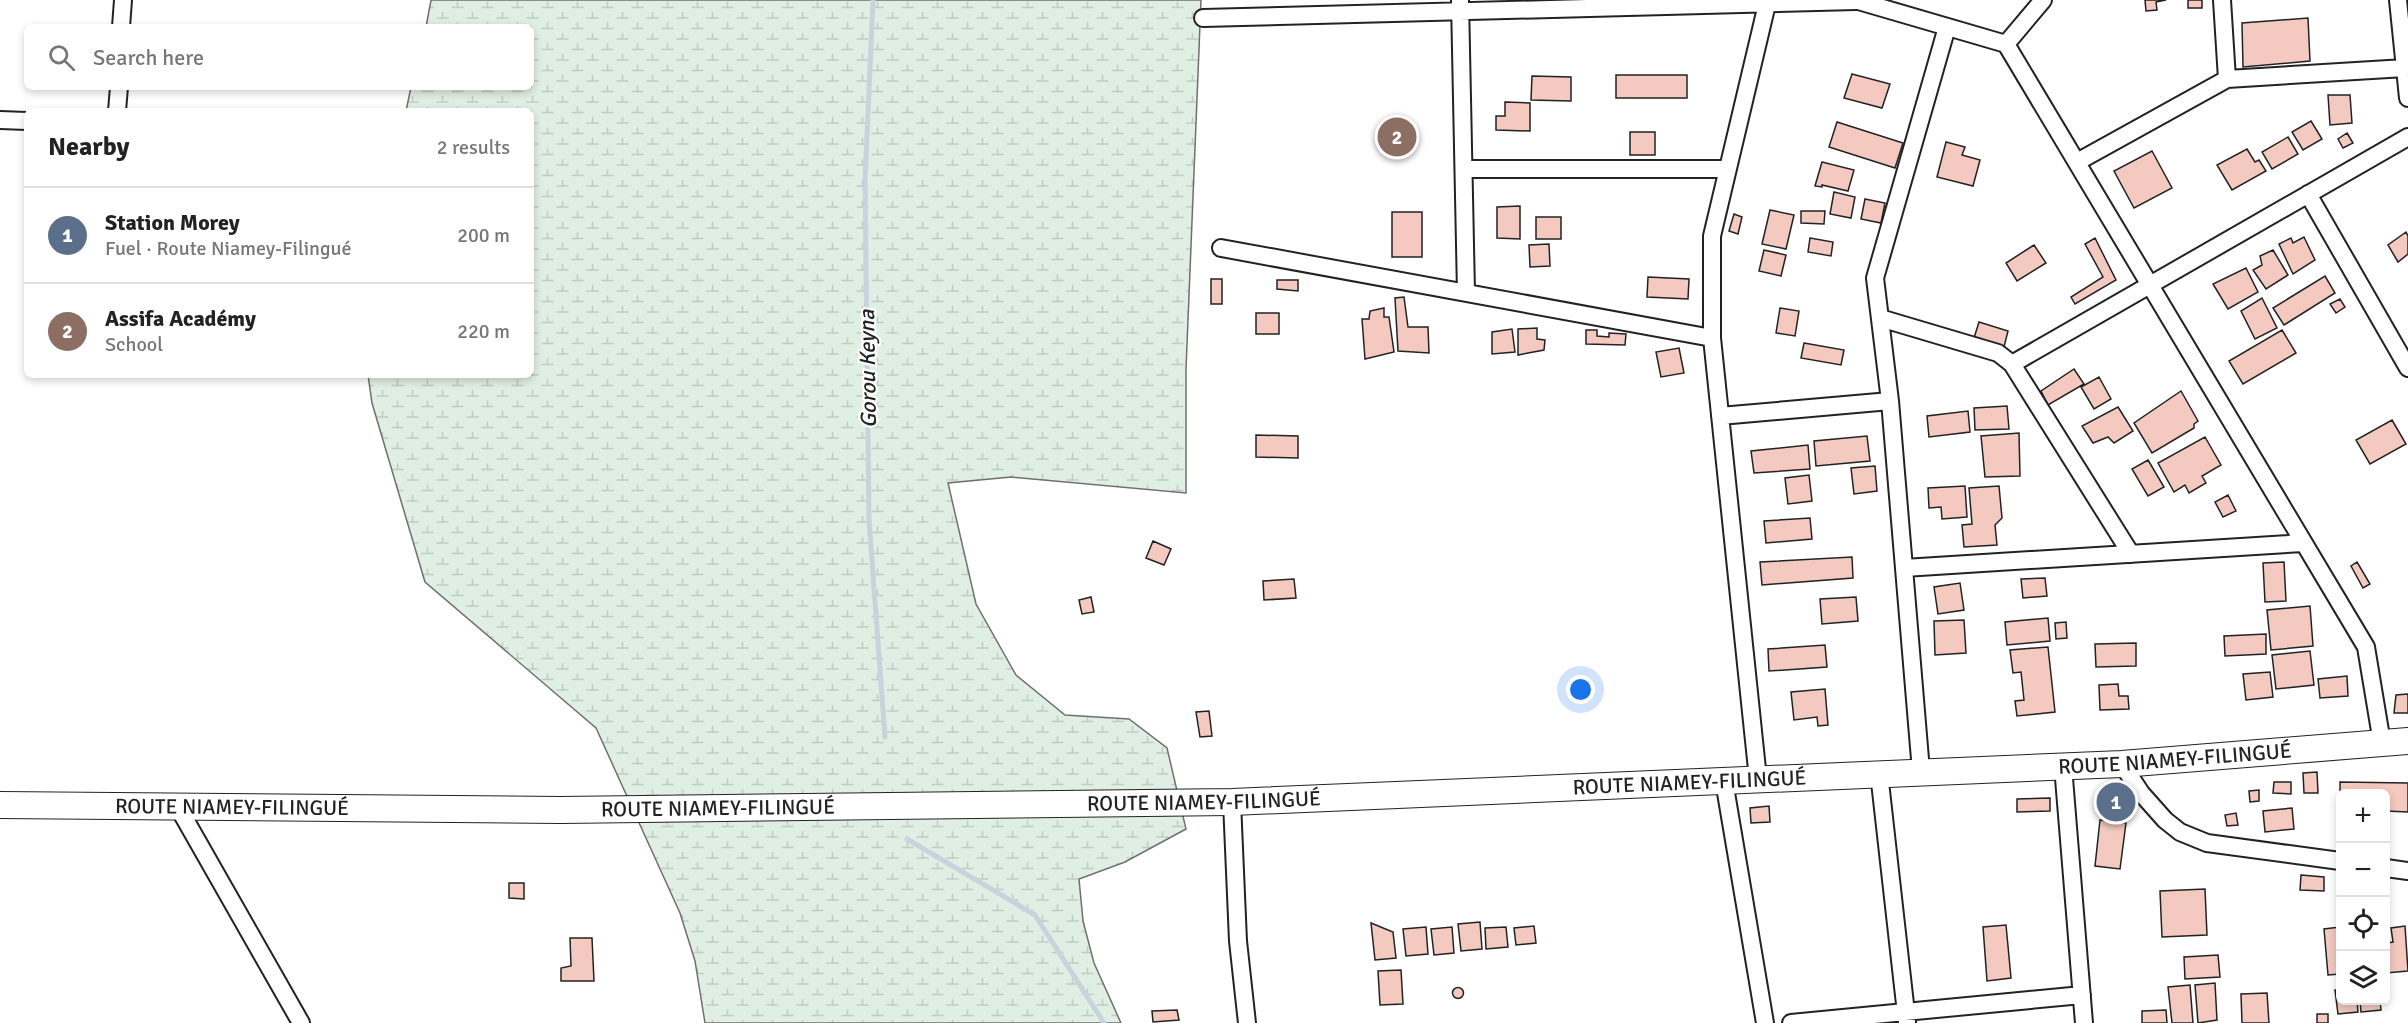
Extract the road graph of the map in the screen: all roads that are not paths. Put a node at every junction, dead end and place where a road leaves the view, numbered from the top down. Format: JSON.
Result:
{"nodes":[{"id":1,"x":123,"y":0,"type":"edge"},
{"id":2,"x":2043,"y":0,"type":"edge"},
{"id":3,"x":2222,"y":0,"type":"edge"},
{"id":4,"x":2398,"y":0,"type":"edge"},
{"id":5,"x":1855,"y":1,"type":"edge"},
{"id":6,"x":1767,"y":4,"type":"junction"},
{"id":7,"x":1460,"y":6,"type":"edge"},
{"id":8,"x":1203,"y":18,"type":"dead end"},
{"id":9,"x":122,"y":24,"type":"edge"},
{"id":10,"x":1947,"y":27,"type":"junction"},
{"id":11,"x":2006,"y":44,"type":"junction"},
{"id":12,"x":2405,"y":68,"type":"junction"},
{"id":13,"x":2227,"y":79,"type":"junction"},
{"id":14,"x":118,"y":90,"type":"edge"},
{"id":15,"x":2408,"y":98,"type":"edge"},
{"id":16,"x":117,"y":108,"type":"edge"},
{"id":17,"x":0,"y":120,"type":"edge"},
{"id":18,"x":24,"y":121,"type":"edge"},
{"id":19,"x":2408,"y":137,"type":"edge"},
{"id":20,"x":2077,"y":162,"type":"junction"},
{"id":21,"x":1728,"y":168,"type":"junction"},
{"id":22,"x":1464,"y":169,"type":"junction"},
{"id":23,"x":2308,"y":194,"type":"junction"},
{"id":24,"x":1221,"y":248,"type":"dead end"},
{"id":25,"x":2150,"y":285,"type":"junction"},
{"id":26,"x":1466,"y":292,"type":"junction"},
{"id":27,"x":1880,"y":318,"type":"junction"},
{"id":28,"x":1712,"y":338,"type":"junction"},
{"id":29,"x":2012,"y":364,"type":"junction"},
{"id":30,"x":2408,"y":368,"type":"edge"},
{"id":31,"x":1890,"y":401,"type":"junction"},
{"id":32,"x":1720,"y":416,"type":"junction"},
{"id":33,"x":2303,"y":543,"type":"junction"},
{"id":34,"x":2131,"y":554,"type":"junction"},
{"id":35,"x":1904,"y":568,"type":"junction"},
{"id":36,"x":2408,"y":741,"type":"edge"},
{"id":37,"x":2382,"y":743,"type":"junction"},
{"id":38,"x":2122,"y":764,"type":"junction"},
{"id":39,"x":2063,"y":766,"type":"junction"},
{"id":40,"x":1921,"y":771,"type":"junction"},
{"id":41,"x":1879,"y":773,"type":"junction"},
{"id":42,"x":1758,"y":779,"type":"junction"},
{"id":43,"x":1724,"y":781,"type":"junction"},
{"id":44,"x":1232,"y":802,"type":"junction"},
{"id":45,"x":0,"y":805,"type":"edge"},
{"id":46,"x":178,"y":807,"type":"junction"},
{"id":47,"x":2336,"y":860,"type":"edge"},
{"id":48,"x":2390,"y":869,"type":"edge"},
{"id":49,"x":2408,"y":871,"type":"edge"},
{"id":50,"x":2082,"y":995,"type":"junction"},
{"id":51,"x":1906,"y":1018,"type":"edge"},
{"id":52,"x":301,"y":1023,"type":"edge"},
{"id":53,"x":1247,"y":1023,"type":"edge"},
{"id":54,"x":1765,"y":1023,"type":"edge"},
{"id":55,"x":1791,"y":1023,"type":"edge"},
{"id":56,"x":2084,"y":1023,"type":"edge"}],
"edges":[{"from":1,"to":9,"type":"street"},
{"from":2,"to":11,"type":"street"},
{"from":3,"to":13,"type":"street"},
{"from":4,"to":12,"type":"street"},
{"from":5,"to":6,"type":"street"},
{"from":5,"to":10,"type":"street"},
{"from":6,"to":7,"type":"street"},
{"from":6,"to":21,"type":"street"},
{"from":7,"to":8,"type":"street"},
{"from":7,"to":22,"type":"street"},
{"from":10,"to":11,"type":"street"},
{"from":10,"to":27,"type":"street"},
{"from":11,"to":20,"type":"street"},
{"from":12,"to":13,"type":"street"},
{"from":12,"to":15,"type":"street"},
{"from":13,"to":20,"type":"street"},
{"from":14,"to":16,"type":"street"},
{"from":17,"to":18,"type":"street"},
{"from":19,"to":23,"type":"street"},
{"from":20,"to":25,"type":"street"},
{"from":21,"to":22,"type":"street"},
{"from":21,"to":28,"type":"street"},
{"from":22,"to":26,"type":"street"},
{"from":23,"to":25,"type":"street"},
{"from":23,"to":30,"type":"street"},
{"from":24,"to":26,"type":"street"},
{"from":25,"to":29,"type":"street"},
{"from":25,"to":33,"type":"street"},
{"from":26,"to":28,"type":"street"},
{"from":27,"to":29,"type":"street"},
{"from":27,"to":31,"type":"street"},
{"from":28,"to":32,"type":"street"},
{"from":29,"to":34,"type":"street"},
{"from":31,"to":32,"type":"street"},
{"from":31,"to":35,"type":"street"},
{"from":32,"to":42,"type":"street"},
{"from":33,"to":34,"type":"street"},
{"from":33,"to":37,"type":"street"},
{"from":34,"to":35,"type":"street"},
{"from":35,"to":40,"type":"street"},
{"from":36,"to":37,"type":"main road","name":"ROUTE NIAMEY-FILINGUÉ"},
{"from":37,"to":38,"type":"main road","name":"ROUTE NIAMEY-FILINGUÉ"},
{"from":38,"to":39,"type":"main road","name":"ROUTE NIAMEY-FILINGUÉ"},
{"from":38,"to":47,"type":"street"},
{"from":39,"to":40,"type":"main road","name":"ROUTE NIAMEY-FILINGUÉ"},
{"from":39,"to":50,"type":"street"},
{"from":40,"to":41,"type":"main road","name":"ROUTE NIAMEY-FILINGUÉ"},
{"from":41,"to":42,"type":"main road","name":"ROUTE NIAMEY-FILINGUÉ"},
{"from":41,"to":51,"type":"street"},
{"from":42,"to":43,"type":"main road","name":"ROUTE NIAMEY-FILINGUÉ"},
{"from":43,"to":44,"type":"main road","name":"ROUTE NIAMEY-FILINGUÉ"},
{"from":43,"to":54,"type":"street"},
{"from":44,"to":46,"type":"main road","name":"ROUTE NIAMEY-FILINGUÉ"},
{"from":44,"to":53,"type":"street"},
{"from":45,"to":46,"type":"main road","name":"ROUTE NIAMEY-FILINGUÉ"},
{"from":46,"to":52,"type":"street"},
{"from":48,"to":49,"type":"street"},
{"from":50,"to":51,"type":"street"},
{"from":50,"to":56,"type":"street"},
{"from":51,"to":55,"type":"street"}]}
